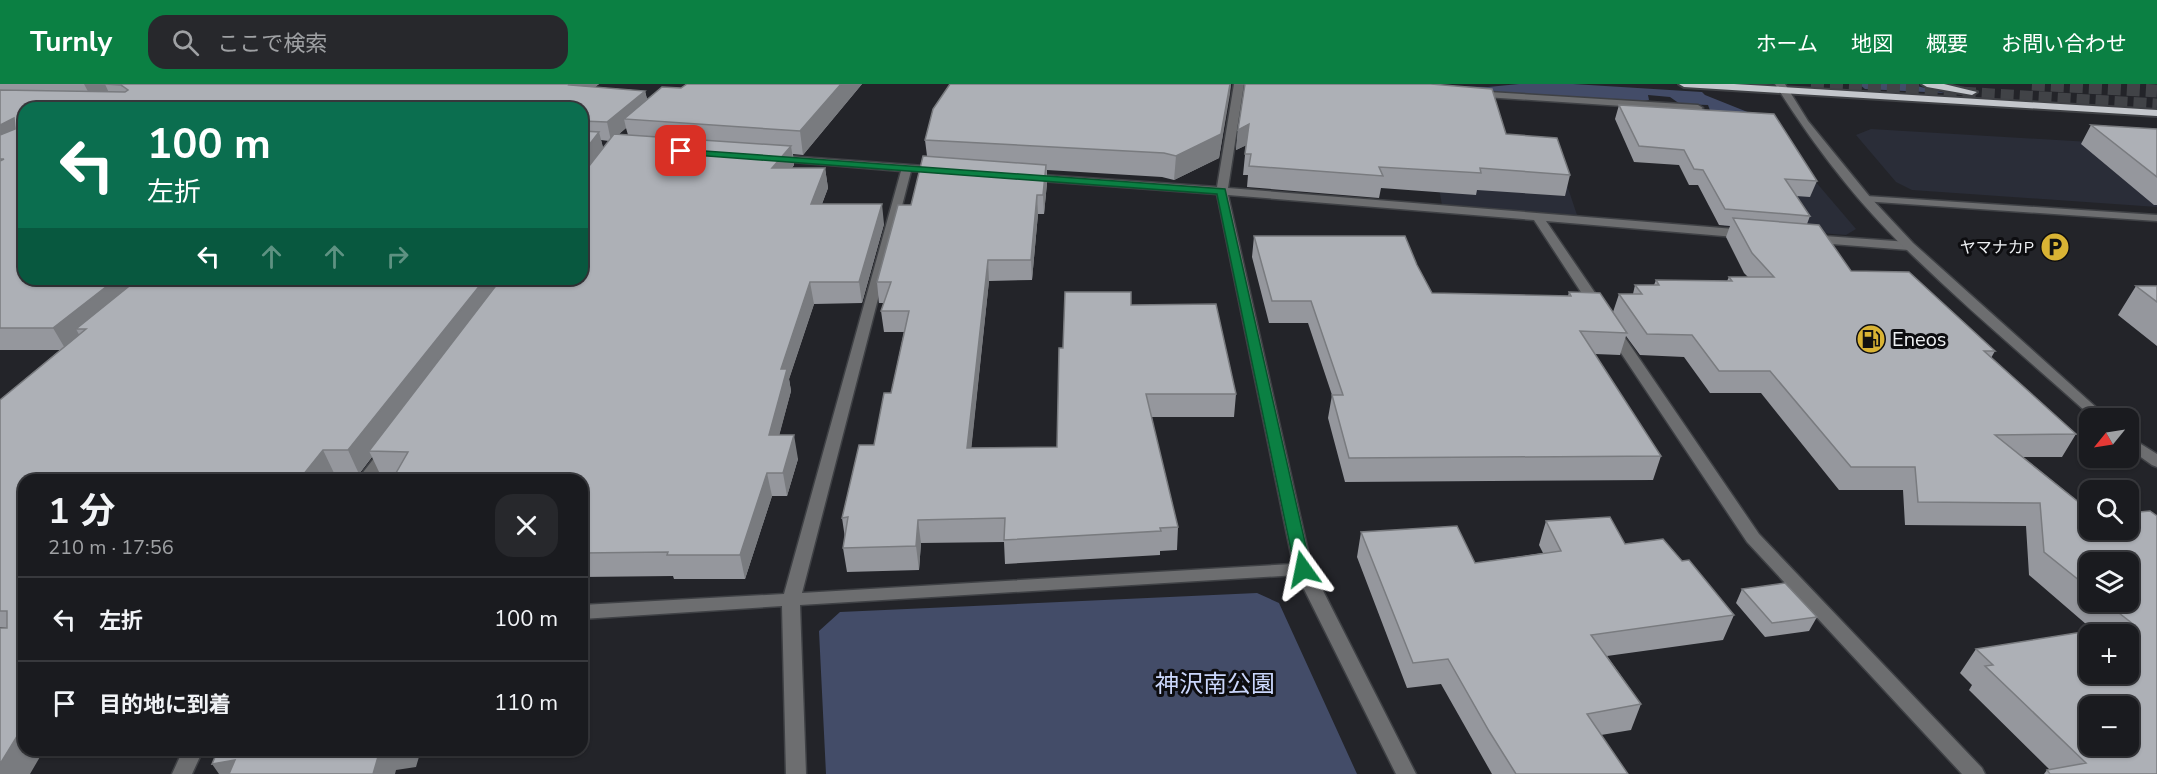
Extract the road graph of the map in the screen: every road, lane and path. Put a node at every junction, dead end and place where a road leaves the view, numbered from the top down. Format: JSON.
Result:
{"nodes":[{"id":1,"x":1239,"y":84,"type":"edge"},
{"id":2,"x":1472,"y":84,"type":"edge"},
{"id":3,"x":1478,"y":84,"type":"edge"},
{"id":4,"x":1684,"y":84,"type":"edge"},
{"id":5,"x":1743,"y":84,"type":"edge"},
{"id":6,"x":1927,"y":84,"type":"edge"},
{"id":7,"x":1781,"y":87,"type":"edge"},
{"id":8,"x":1465,"y":93,"type":"edge"},
{"id":9,"x":2037,"y":105,"type":"junction"},
{"id":10,"x":1698,"y":108,"type":"edge"},
{"id":11,"x":2157,"y":113,"type":"edge"},
{"id":12,"x":765,"y":158,"type":"edge"},
{"id":13,"x":907,"y":168,"type":"junction"},
{"id":14,"x":955,"y":172,"type":"edge"},
{"id":15,"x":1014,"y":176,"type":"edge"},
{"id":16,"x":1222,"y":192,"type":"junction"},
{"id":17,"x":1866,"y":199,"type":"junction"},
{"id":18,"x":1538,"y":218,"type":"junction"},
{"id":19,"x":2157,"y":218,"type":"edge"},
{"id":20,"x":1765,"y":235,"type":"edge"},
{"id":21,"x":1801,"y":238,"type":"edge"},
{"id":22,"x":1909,"y":246,"type":"junction"},
{"id":23,"x":2090,"y":408,"type":"edge"},
{"id":24,"x":394,"y":442,"type":"edge"},
{"id":25,"x":2139,"y":448,"type":"edge"},
{"id":26,"x":2157,"y":462,"type":"edge"},
{"id":27,"x":370,"y":474,"type":"edge"},
{"id":28,"x":1303,"y":569,"type":"junction"},
{"id":29,"x":791,"y":600,"type":"junction"},
{"id":30,"x":588,"y":612,"type":"edge"},
{"id":31,"x":190,"y":756,"type":"edge"},
{"id":32,"x":182,"y":774,"type":"edge"},
{"id":33,"x":796,"y":774,"type":"edge"},
{"id":34,"x":1406,"y":774,"type":"edge"},
{"id":35,"x":1975,"y":774,"type":"edge"}],
"edges":[{"from":1,"to":16,"type":"street"},
{"from":2,"to":3,"type":"street"},
{"from":4,"to":7,"type":"highway"},
{"from":5,"to":7,"type":"highway"},
{"from":6,"to":9,"type":"highway"},
{"from":7,"to":9,"type":"highway"},
{"from":7,"to":17,"type":"street"},
{"from":8,"to":10,"type":"street"},
{"from":9,"to":11,"type":"highway"},
{"from":12,"to":13,"type":"street"},
{"from":13,"to":14,"type":"street"},
{"from":13,"to":29,"type":"street"},
{"from":15,"to":16,"type":"street"},
{"from":16,"to":18,"type":"street"},
{"from":16,"to":28,"type":"street"},
{"from":17,"to":19,"type":"street"},
{"from":17,"to":22,"type":"street"},
{"from":18,"to":20,"type":"street"},
{"from":18,"to":35,"type":"street"},
{"from":21,"to":22,"type":"street"},
{"from":22,"to":23,"type":"street"},
{"from":24,"to":27,"type":"street"},
{"from":25,"to":26,"type":"street"},
{"from":28,"to":29,"type":"street"},
{"from":28,"to":34,"type":"street"},
{"from":29,"to":30,"type":"street"},
{"from":29,"to":33,"type":"street"},
{"from":31,"to":32,"type":"street"}]}
